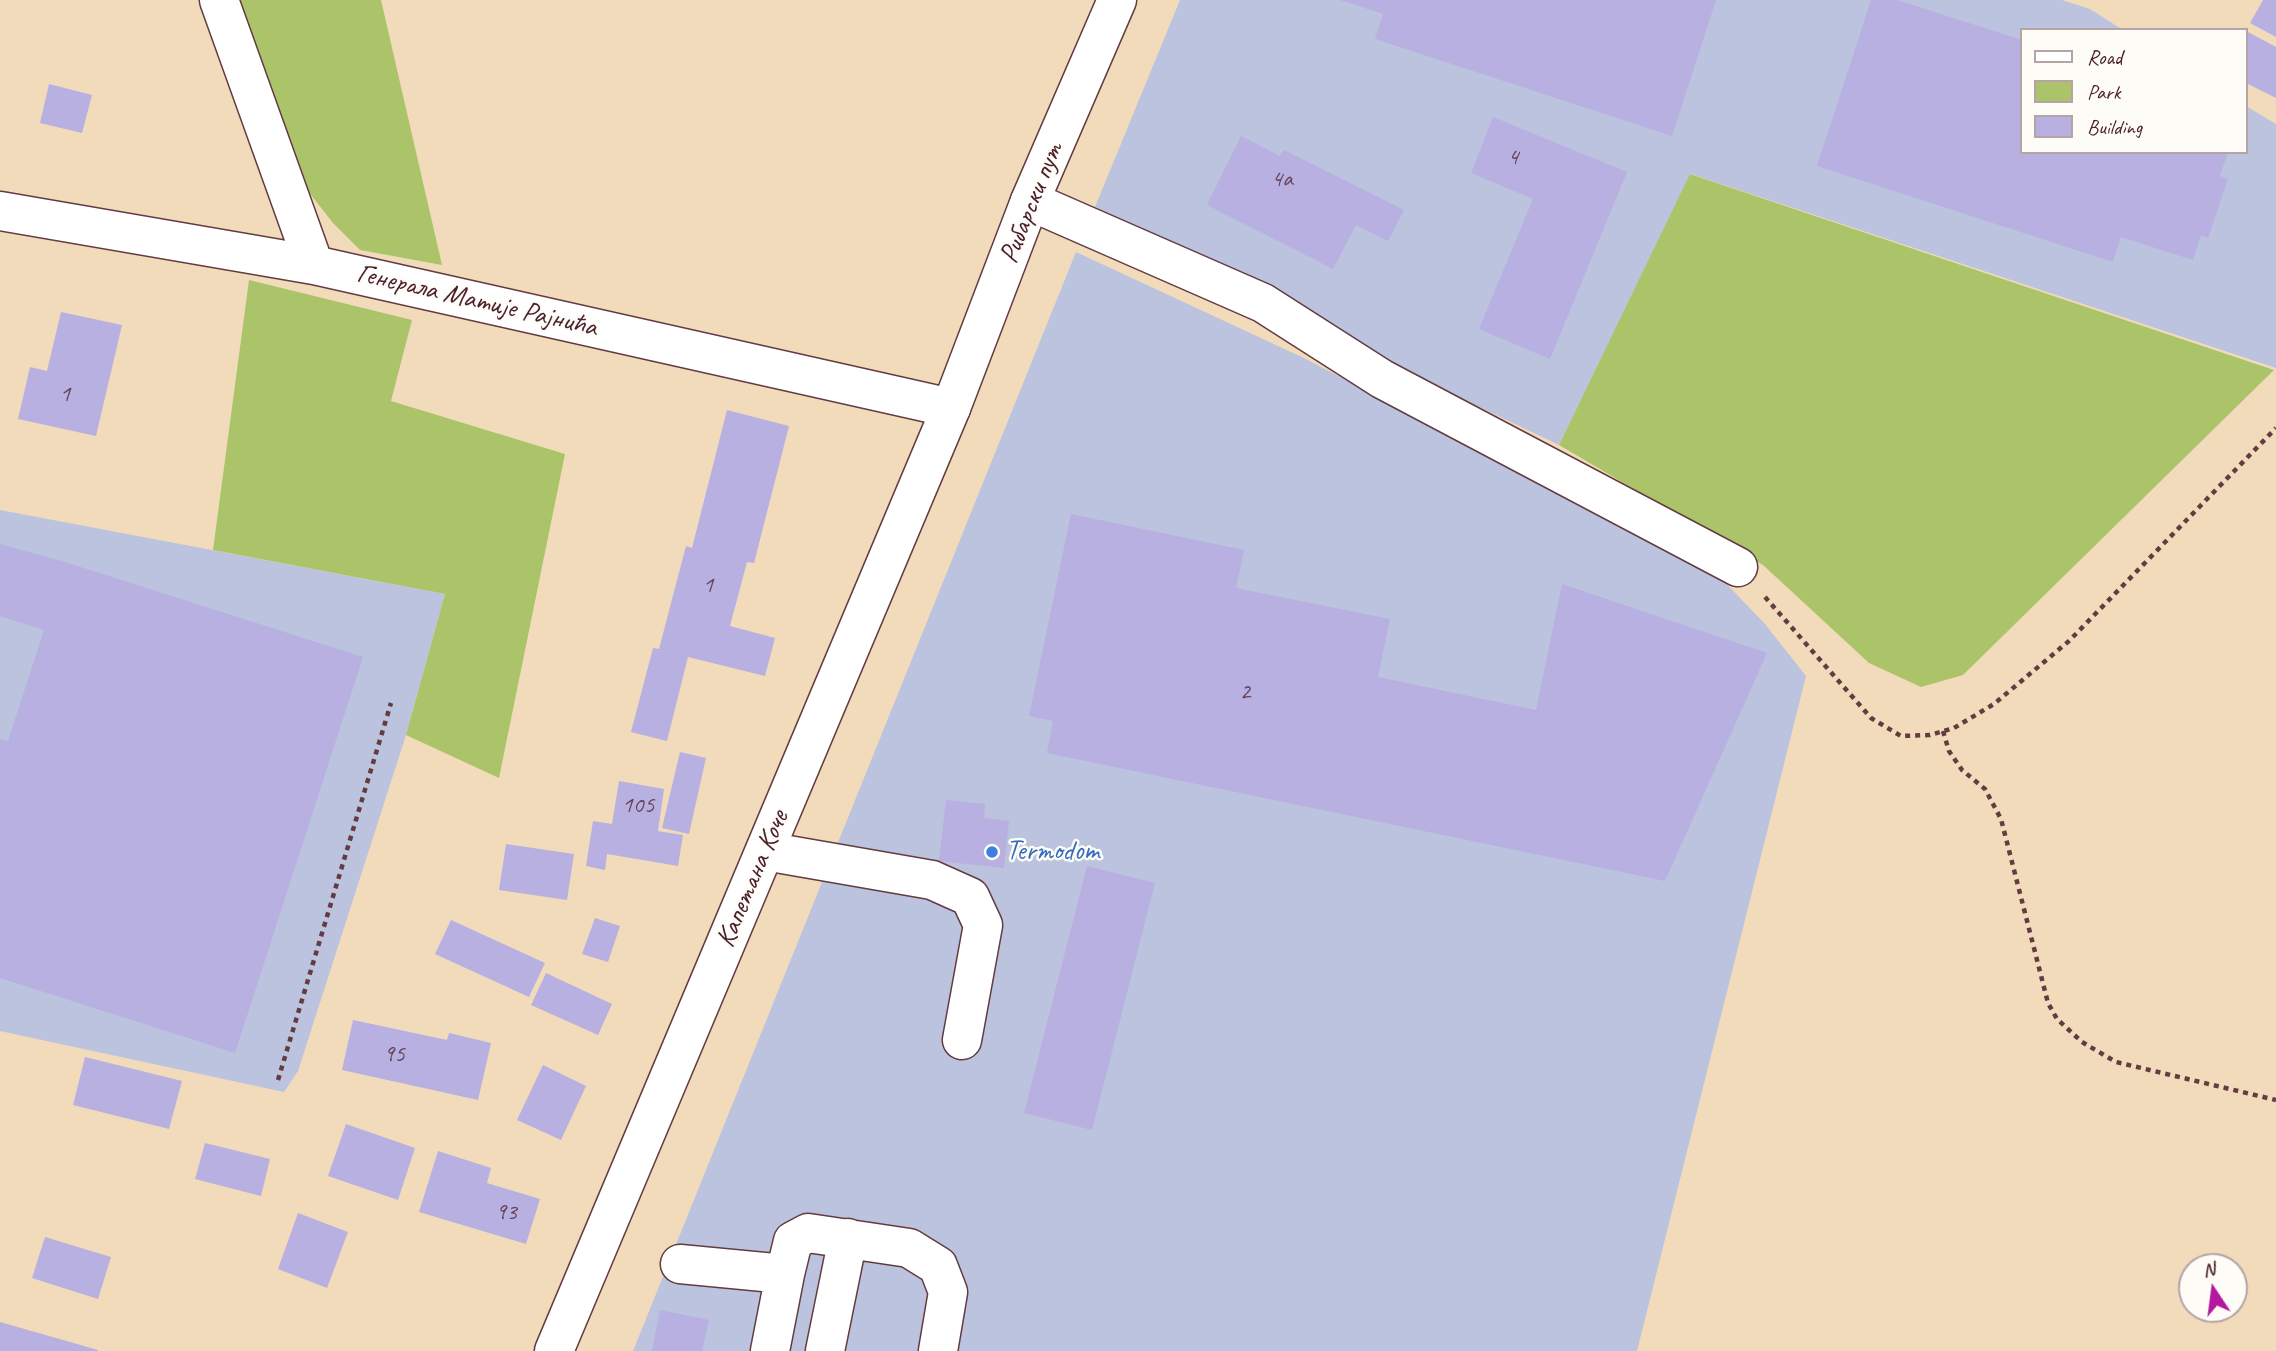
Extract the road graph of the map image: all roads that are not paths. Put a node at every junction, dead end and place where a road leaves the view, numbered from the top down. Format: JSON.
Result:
{"nodes":[{"id":1,"x":219,"y":0,"type":"edge"},
{"id":2,"x":1117,"y":0,"type":"edge"},
{"id":3,"x":1030,"y":201,"type":"junction"},
{"id":4,"x":0,"y":211,"type":"edge"},
{"id":5,"x":314,"y":265,"type":"junction"},
{"id":6,"x":951,"y":408,"type":"junction"},
{"id":7,"x":1738,"y":567,"type":"road end"},
{"id":8,"x":765,"y":851,"type":"junction"},
{"id":9,"x":962,"y":1040,"type":"dead end"},
{"id":10,"x":848,"y":1238,"type":"junction"},
{"id":11,"x":680,"y":1264,"type":"dead end"},
{"id":12,"x":785,"y":1274,"type":"junction"},
{"id":13,"x":554,"y":1351,"type":"edge"},
{"id":14,"x":770,"y":1351,"type":"edge"},
{"id":15,"x":825,"y":1351,"type":"edge"},
{"id":16,"x":938,"y":1351,"type":"edge"}],
"edges":[{"from":1,"to":5,"type":"main road"},
{"from":2,"to":3,"type":"main road","name":"Рибарски пут"},
{"from":3,"to":6,"type":"main road","name":"Рибарски пут"},
{"from":3,"to":7,"type":"main road"},
{"from":4,"to":5,"type":"main road","name":"Генерала Матије Рајнића"},
{"from":5,"to":6,"type":"main road","name":"Генерала Матије Рајнића"},
{"from":6,"to":8,"type":"main road","name":"Капетана Коче"},
{"from":8,"to":9,"type":"main road"},
{"from":8,"to":13,"type":"main road","name":"Капетана Коче"},
{"from":10,"to":12,"type":"main road"},
{"from":10,"to":15,"type":"main road"},
{"from":10,"to":16,"type":"main road"},
{"from":11,"to":12,"type":"main road"},
{"from":12,"to":14,"type":"main road"}]}
